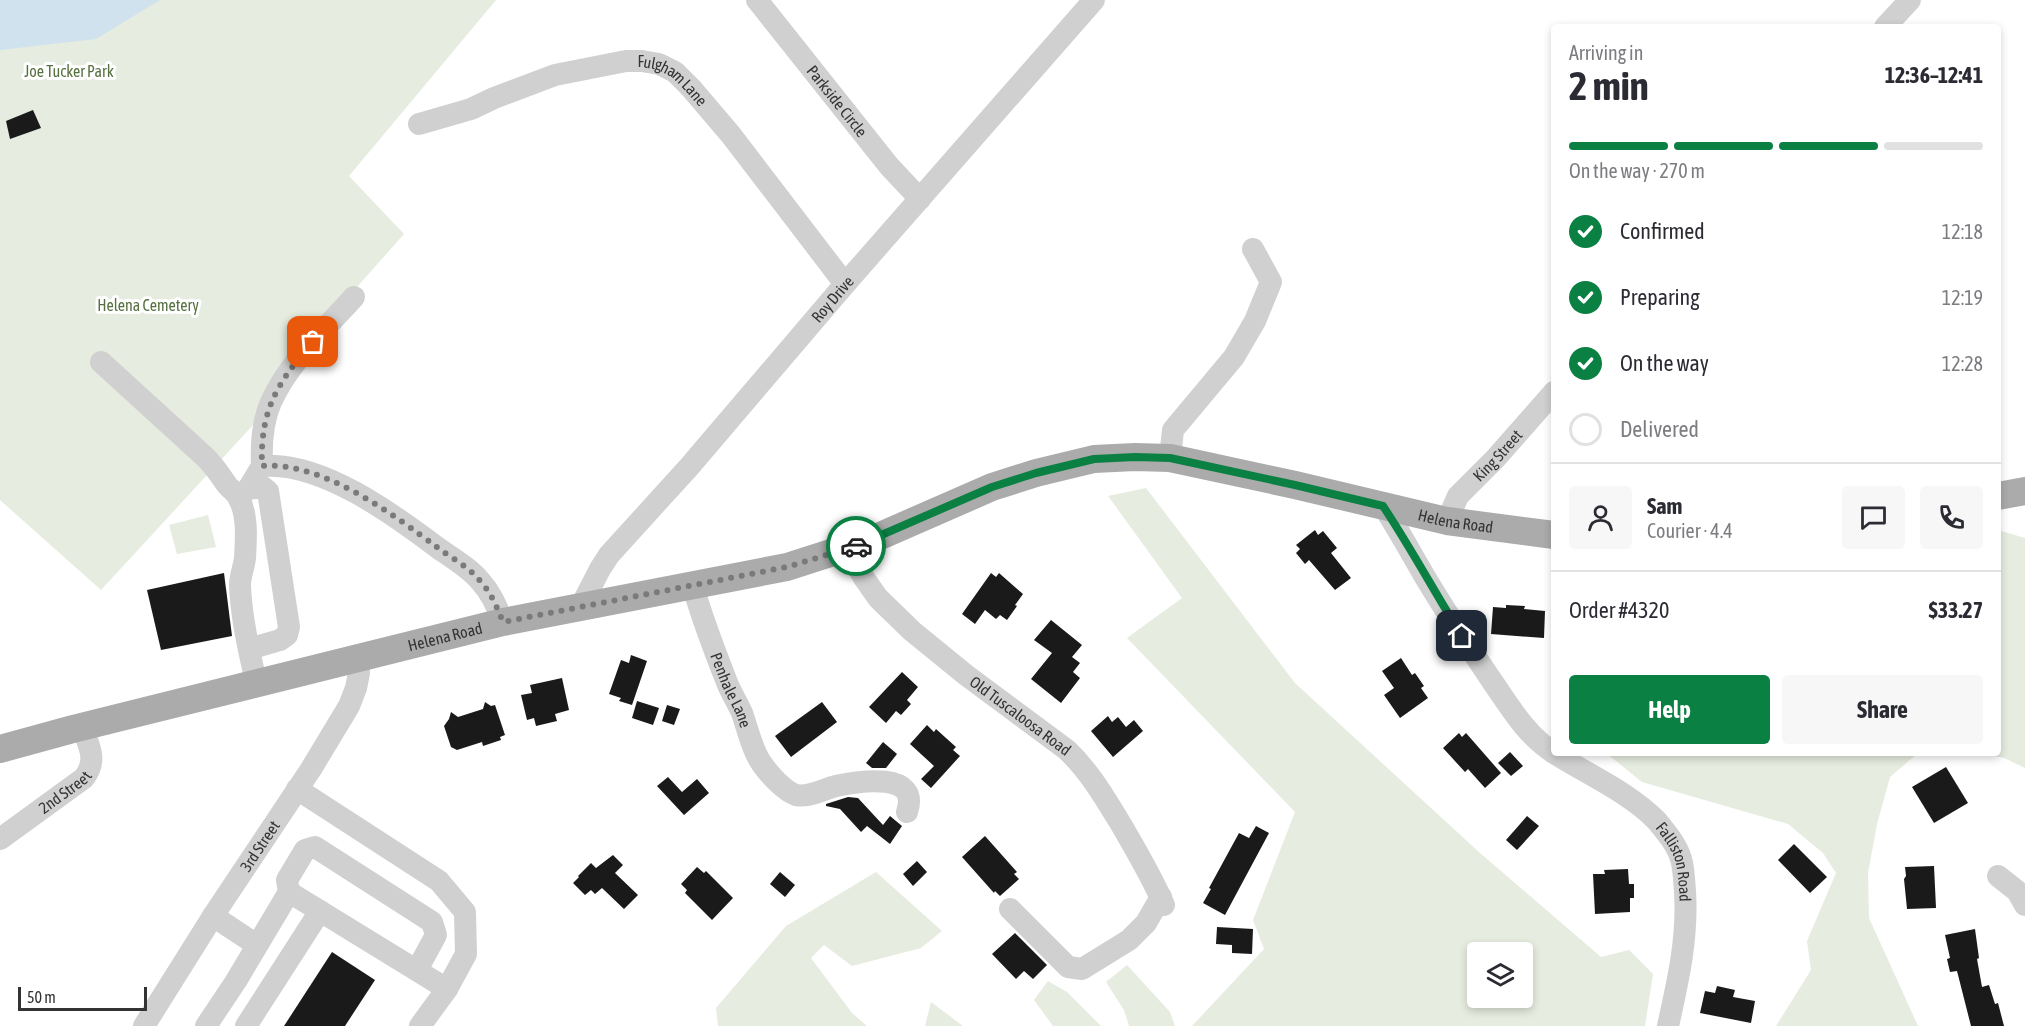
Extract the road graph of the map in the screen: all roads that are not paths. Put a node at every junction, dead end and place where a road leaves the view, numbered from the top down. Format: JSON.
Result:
{"nodes":[{"id":1,"x":757,"y":0,"type":"edge"},
{"id":2,"x":1094,"y":0,"type":"edge"},
{"id":3,"x":1910,"y":0,"type":"edge"},
{"id":4,"x":1888,"y":24,"type":"edge"},
{"id":5,"x":419,"y":124,"type":"dead end"},
{"id":6,"x":920,"y":199,"type":"junction"},
{"id":7,"x":1253,"y":249,"type":"dead end"},
{"id":8,"x":845,"y":284,"type":"junction"},
{"id":9,"x":354,"y":297,"type":"dead end"},
{"id":10,"x":101,"y":362,"type":"dead end"},
{"id":11,"x":1551,"y":395,"type":"edge"},
{"id":12,"x":1170,"y":458,"type":"junction"},
{"id":13,"x":262,"y":466,"type":"junction"},
{"id":14,"x":2025,"y":491,"type":"edge"},
{"id":15,"x":252,"y":494,"type":"junction"},
{"id":16,"x":2001,"y":495,"type":"edge"},
{"id":17,"x":1383,"y":506,"type":"junction"},
{"id":18,"x":1447,"y":520,"type":"junction"},
{"id":19,"x":1551,"y":535,"type":"edge"},
{"id":20,"x":847,"y":549,"type":"junction"},
{"id":21,"x":693,"y":586,"type":"junction"},
{"id":22,"x":581,"y":606,"type":"junction"},
{"id":23,"x":503,"y":622,"type":"junction"},
{"id":24,"x":249,"y":649,"type":"junction"},
{"id":25,"x":359,"y":659,"type":"junction"},
{"id":26,"x":257,"y":685,"type":"junction"},
{"id":27,"x":82,"y":727,"type":"junction"},
{"id":28,"x":0,"y":749,"type":"edge"},
{"id":29,"x":1551,"y":751,"type":"edge"},
{"id":30,"x":1559,"y":756,"type":"edge"},
{"id":31,"x":297,"y":789,"type":"junction"},
{"id":32,"x":907,"y":812,"type":"dead end"},
{"id":33,"x":0,"y":839,"type":"edge"},
{"id":34,"x":1998,"y":876,"type":"dead end"},
{"id":35,"x":289,"y":892,"type":"junction"},
{"id":36,"x":2025,"y":904,"type":"edge"},
{"id":37,"x":1010,"y":909,"type":"dead end"},
{"id":38,"x":320,"y":911,"type":"junction"},
{"id":39,"x":213,"y":916,"type":"junction"},
{"id":40,"x":257,"y":945,"type":"junction"},
{"id":41,"x":417,"y":970,"type":"junction"},
{"id":42,"x":447,"y":989,"type":"junction"},
{"id":43,"x":144,"y":1026,"type":"edge"},
{"id":44,"x":206,"y":1026,"type":"edge"},
{"id":45,"x":246,"y":1026,"type":"edge"},
{"id":46,"x":420,"y":1026,"type":"edge"},
{"id":47,"x":1668,"y":1026,"type":"edge"}],
"edges":[{"from":1,"to":6,"type":"street","name":"Parkside Circle"},
{"from":2,"to":6,"type":"street","name":"Roy Drive"},
{"from":3,"to":4,"type":"street"},
{"from":5,"to":8,"type":"street","name":"Fulgham Lane"},
{"from":6,"to":8,"type":"street","name":"Roy Drive"},
{"from":7,"to":12,"type":"street"},
{"from":8,"to":22,"type":"street","name":"Roy Drive"},
{"from":9,"to":13,"type":"street"},
{"from":10,"to":15,"type":"street"},
{"from":11,"to":18,"type":"street","name":"King Street"},
{"from":12,"to":17,"type":"main road","name":"Helena Road"},
{"from":12,"to":20,"type":"main road","name":"Helena Road"},
{"from":13,"to":15,"type":"street"},
{"from":13,"to":23,"type":"street"},
{"from":14,"to":16,"type":"main road"},
{"from":15,"to":24,"type":"street"},
{"from":15,"to":24,"type":"street"},
{"from":17,"to":18,"type":"main road","name":"Helena Road"},
{"from":17,"to":29,"type":"street","name":"Falliston Road"},
{"from":18,"to":19,"type":"main road","name":"Helena Road"},
{"from":20,"to":21,"type":"main road","name":"Helena Road"},
{"from":20,"to":37,"type":"street","name":"Old Tuscaloosa Road"},
{"from":21,"to":22,"type":"main road","name":"Helena Road"},
{"from":21,"to":32,"type":"street","name":"Penhale Lane"},
{"from":22,"to":23,"type":"main road","name":"Helena Road"},
{"from":23,"to":25,"type":"main road","name":"Helena Road"},
{"from":24,"to":26,"type":"street"},
{"from":25,"to":26,"type":"main road","name":"Helena Road"},
{"from":25,"to":31,"type":"street","name":"3rd Street"},
{"from":26,"to":27,"type":"main road","name":"Helena Road"},
{"from":27,"to":28,"type":"main road","name":"Helena Road"},
{"from":27,"to":33,"type":"street","name":"2nd Street"},
{"from":30,"to":47,"type":"street","name":"Falliston Road"},
{"from":31,"to":39,"type":"street","name":"3rd Street"},
{"from":31,"to":42,"type":"street"},
{"from":34,"to":36,"type":"street"},
{"from":35,"to":38,"type":"street"},
{"from":35,"to":40,"type":"street"},
{"from":35,"to":41,"type":"street"},
{"from":38,"to":41,"type":"street"},
{"from":38,"to":45,"type":"street"},
{"from":39,"to":40,"type":"street"},
{"from":39,"to":43,"type":"street","name":"3rd Street"},
{"from":40,"to":44,"type":"street"},
{"from":41,"to":42,"type":"street"},
{"from":42,"to":46,"type":"street"}]}
